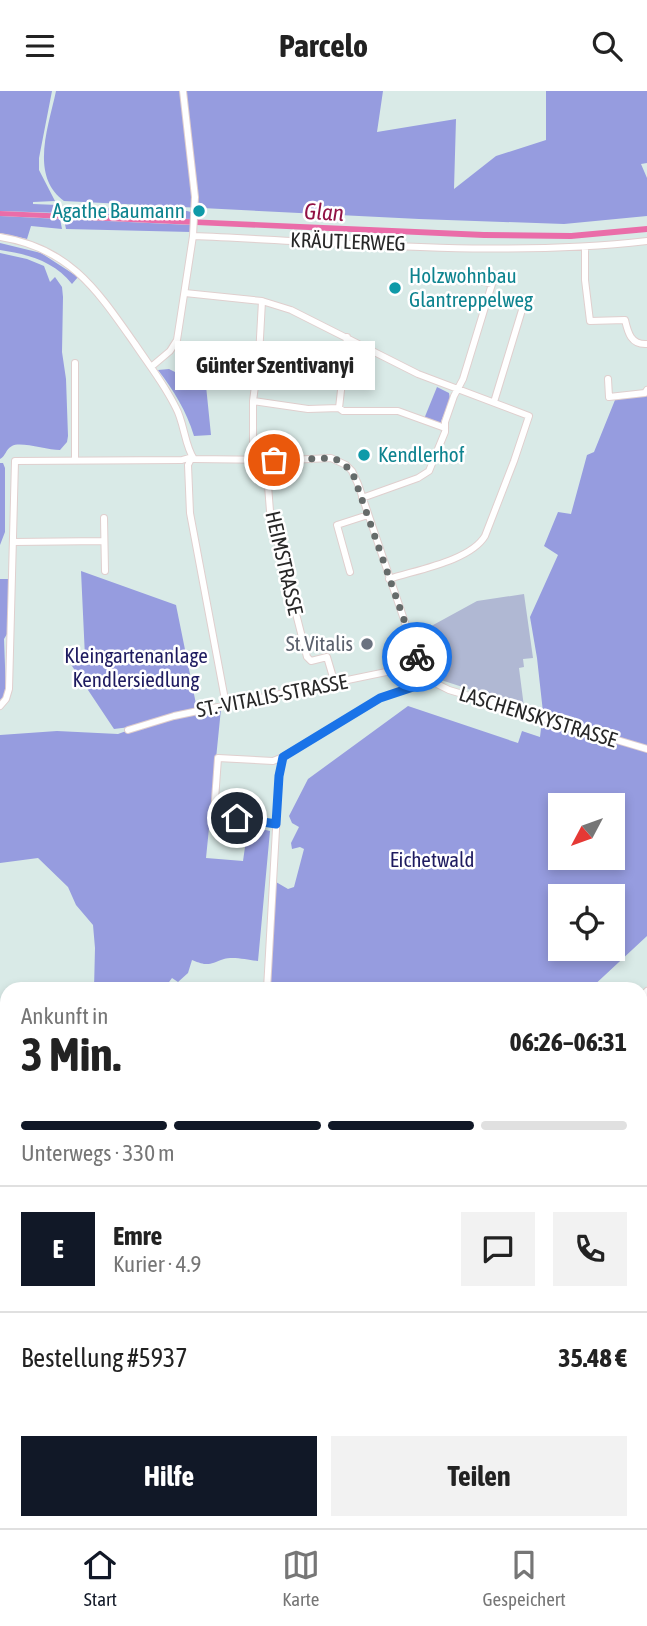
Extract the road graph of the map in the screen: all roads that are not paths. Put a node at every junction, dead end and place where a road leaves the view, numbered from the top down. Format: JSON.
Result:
{"nodes":[{"id":1,"x":183,"y":91,"type":"edge"},
{"id":2,"x":193,"y":234,"type":"junction"},
{"id":3,"x":0,"y":237,"type":"edge"},
{"id":4,"x":647,"y":241,"type":"edge"},
{"id":5,"x":585,"y":247,"type":"junction"},
{"id":6,"x":420,"y":277,"type":"dead end"},
{"id":7,"x":186,"y":293,"type":"junction"},
{"id":8,"x":262,"y":302,"type":"junction"},
{"id":9,"x":526,"y":305,"type":"dead end"},
{"id":10,"x":347,"y":337,"type":"junction"},
{"id":11,"x":647,"y":344,"type":"edge"},
{"id":12,"x":75,"y":363,"type":"dead end"},
{"id":13,"x":151,"y":367,"type":"junction"},
{"id":14,"x":608,"y":379,"type":"dead end"},
{"id":15,"x":458,"y":390,"type":"junction"},
{"id":16,"x":647,"y":390,"type":"edge"},
{"id":17,"x":253,"y":401,"type":"junction"},
{"id":18,"x":494,"y":402,"type":"junction"},
{"id":19,"x":339,"y":408,"type":"junction"},
{"id":20,"x":445,"y":428,"type":"junction"},
{"id":21,"x":192,"y":457,"type":"junction"},
{"id":22,"x":75,"y":460,"type":"junction"},
{"id":23,"x":253,"y":460,"type":"junction"},
{"id":24,"x":266,"y":460,"type":"junction"},
{"id":25,"x":362,"y":498,"type":"junction"},
{"id":26,"x":368,"y":515,"type":"junction"},
{"id":27,"x":104,"y":518,"type":"dead end"},
{"id":28,"x":104,"y":541,"type":"junction"},
{"id":29,"x":13,"y":542,"type":"junction"},
{"id":30,"x":105,"y":571,"type":"dead end"},
{"id":31,"x":350,"y":572,"type":"dead end"},
{"id":32,"x":389,"y":579,"type":"junction"},
{"id":33,"x":431,"y":681,"type":"junction"},
{"id":34,"x":335,"y":684,"type":"junction"},
{"id":35,"x":407,"y":688,"type":"junction"},
{"id":36,"x":226,"y":705,"type":"junction"},
{"id":37,"x":0,"y":706,"type":"edge"},
{"id":38,"x":128,"y":730,"type":"dead end"},
{"id":39,"x":647,"y":749,"type":"edge"},
{"id":40,"x":283,"y":757,"type":"junction"},
{"id":41,"x":276,"y":824,"type":"junction"},
{"id":42,"x":267,"y":982,"type":"edge"}],
"edges":[{"from":1,"to":2,"type":"street"},
{"from":2,"to":5,"type":"street","name":"KRÄUTLERWEG"},
{"from":2,"to":7,"type":"street"},
{"from":3,"to":13,"type":"street"},
{"from":4,"to":5,"type":"street","name":"KRÄUTLERWEG"},
{"from":5,"to":11,"type":"street"},
{"from":6,"to":15,"type":"street"},
{"from":7,"to":8,"type":"street"},
{"from":7,"to":13,"type":"street"},
{"from":8,"to":10,"type":"street"},
{"from":8,"to":17,"type":"street"},
{"from":9,"to":18,"type":"street"},
{"from":10,"to":15,"type":"street"},
{"from":10,"to":19,"type":"street"},
{"from":12,"to":22,"type":"street"},
{"from":13,"to":21,"type":"street"},
{"from":14,"to":16,"type":"street"},
{"from":15,"to":18,"type":"street"},
{"from":15,"to":20,"type":"street"},
{"from":17,"to":19,"type":"street"},
{"from":17,"to":23,"type":"street"},
{"from":18,"to":32,"type":"street"},
{"from":19,"to":20,"type":"street"},
{"from":20,"to":25,"type":"street"},
{"from":21,"to":22,"type":"street"},
{"from":21,"to":23,"type":"street"},
{"from":21,"to":36,"type":"street"},
{"from":22,"to":29,"type":"street"},
{"from":23,"to":24,"type":"street"},
{"from":24,"to":25,"type":"street"},
{"from":24,"to":34,"type":"street","name":"HEIMSTRASSE"},
{"from":25,"to":26,"type":"street"},
{"from":26,"to":31,"type":"street"},
{"from":26,"to":32,"type":"street"},
{"from":27,"to":28,"type":"street"},
{"from":28,"to":29,"type":"street"},
{"from":28,"to":30,"type":"street"},
{"from":29,"to":37,"type":"street"},
{"from":32,"to":33,"type":"street"},
{"from":33,"to":35,"type":"street"},
{"from":33,"to":39,"type":"street","name":"LASCHENSKYSTRASSE"},
{"from":34,"to":35,"type":"street","name":"ST.-VITALIS-STRASSE"},
{"from":34,"to":36,"type":"street","name":"ST.-VITALIS-STRASSE"},
{"from":35,"to":40,"type":"street"},
{"from":36,"to":38,"type":"street","name":"ST.-VITALIS-STRASSE"},
{"from":40,"to":41,"type":"street"},
{"from":40,"to":41,"type":"street"},
{"from":41,"to":42,"type":"street"}]}
